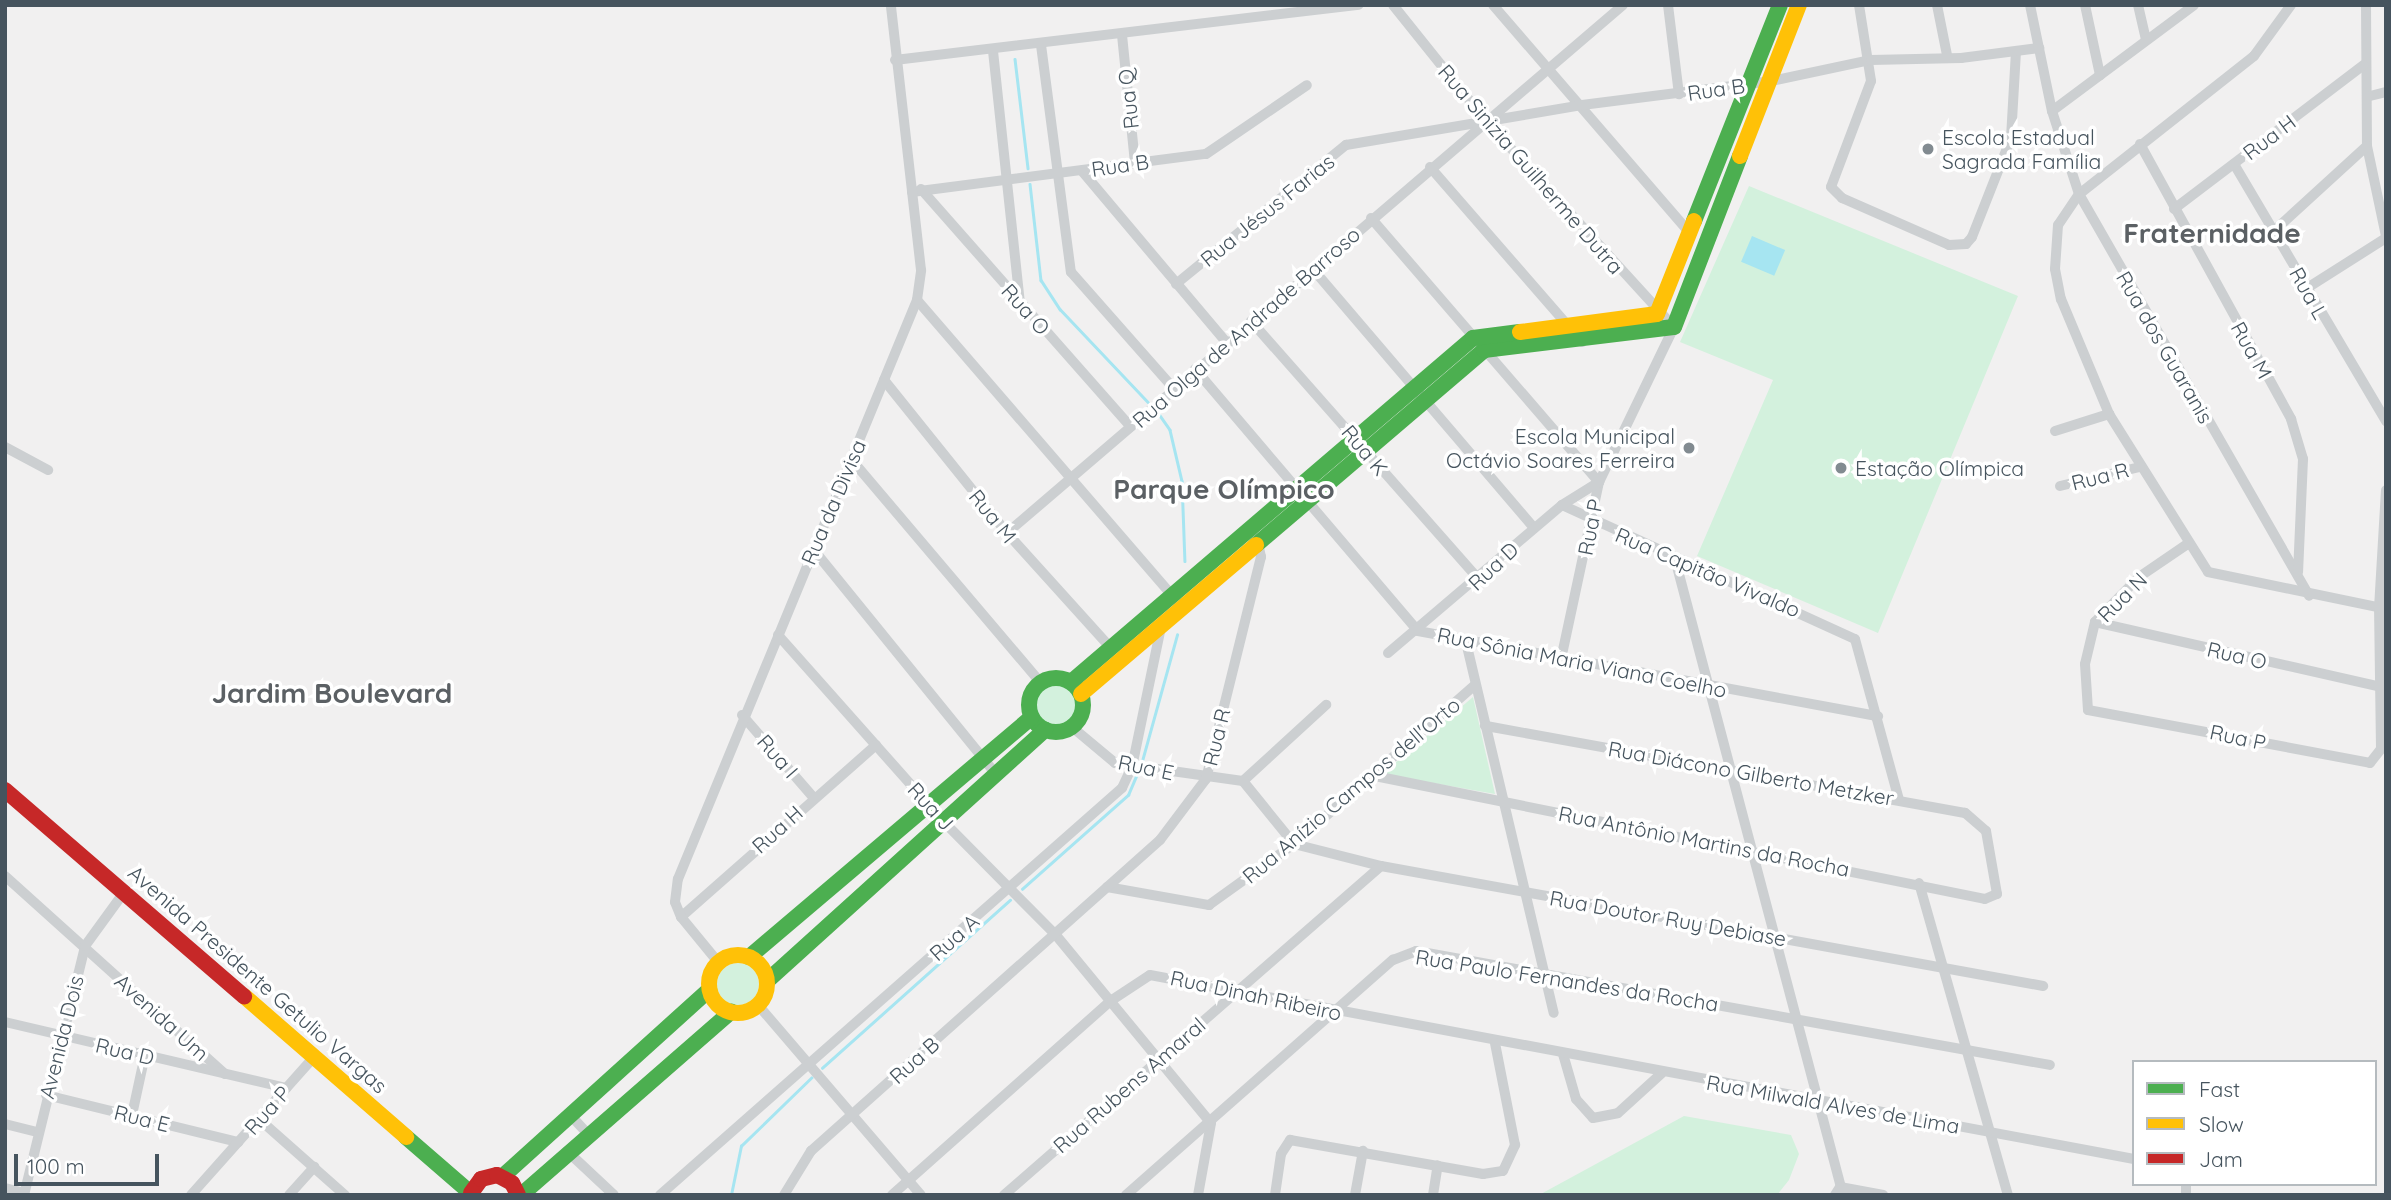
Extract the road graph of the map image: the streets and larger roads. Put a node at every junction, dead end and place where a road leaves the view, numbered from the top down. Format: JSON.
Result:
{"nodes":[{"id":1,"x":1230,"y":5,"type":"edge"},
{"id":2,"x":1359,"y":5,"type":"edge"},
{"id":3,"x":1393,"y":5,"type":"edge"},
{"id":4,"x":1493,"y":5,"type":"edge"},
{"id":5,"x":1623,"y":5,"type":"edge"},
{"id":6,"x":1668,"y":5,"type":"edge"},
{"id":7,"x":1780,"y":5,"type":"edge"},
{"id":8,"x":1799,"y":5,"type":"edge"},
{"id":9,"x":1859,"y":5,"type":"edge"},
{"id":10,"x":1937,"y":5,"type":"edge"},
{"id":11,"x":2030,"y":5,"type":"edge"},
{"id":12,"x":2085,"y":5,"type":"edge"},
{"id":13,"x":2138,"y":5,"type":"edge"},
{"id":14,"x":2291,"y":5,"type":"edge"},
{"id":15,"x":2366,"y":5,"type":"edge"},
{"id":16,"x":2192,"y":6,"type":"edge"},
{"id":17,"x":891,"y":10,"type":"edge"},
{"id":18,"x":1232,"y":18,"type":"junction"},
{"id":19,"x":1122,"y":35,"type":"junction"},
{"id":20,"x":2146,"y":39,"type":"junction"},
{"id":21,"x":1041,"y":45,"type":"junction"},
{"id":22,"x":2039,"y":48,"type":"junction"},
{"id":23,"x":993,"y":51,"type":"junction"},
{"id":24,"x":2016,"y":51,"type":"junction"},
{"id":25,"x":1947,"y":55,"type":"junction"},
{"id":26,"x":895,"y":60,"type":"junction"},
{"id":27,"x":1871,"y":60,"type":"junction"},
{"id":28,"x":2364,"y":65,"type":"junction"},
{"id":29,"x":1549,"y":70,"type":"junction"},
{"id":30,"x":2100,"y":75,"type":"junction"},
{"id":31,"x":1771,"y":81,"type":"junction"},
{"id":32,"x":1753,"y":84,"type":"junction"},
{"id":33,"x":1307,"y":85,"type":"dead end"},
{"id":34,"x":2386,"y":92,"type":"edge"},
{"id":35,"x":1679,"y":94,"type":"junction"},
{"id":36,"x":2370,"y":96,"type":"junction"},
{"id":37,"x":1582,"y":105,"type":"junction"},
{"id":38,"x":2052,"y":111,"type":"junction"},
{"id":39,"x":1485,"y":120,"type":"junction"},
{"id":40,"x":2140,"y":144,"type":"junction"},
{"id":41,"x":2367,"y":146,"type":"junction"},
{"id":42,"x":1135,"y":163,"type":"junction"},
{"id":43,"x":2234,"y":164,"type":"junction"},
{"id":44,"x":1430,"y":167,"type":"junction"},
{"id":45,"x":1082,"y":170,"type":"junction"},
{"id":46,"x":1056,"y":174,"type":"junction"},
{"id":47,"x":1006,"y":179,"type":"junction"},
{"id":48,"x":916,"y":190,"type":"junction"},
{"id":49,"x":2079,"y":194,"type":"junction"},
{"id":50,"x":2174,"y":209,"type":"junction"},
{"id":51,"x":1371,"y":218,"type":"junction"},
{"id":52,"x":2276,"y":229,"type":"junction"},
{"id":53,"x":1691,"y":234,"type":"junction"},
{"id":54,"x":2386,"y":237,"type":"edge"},
{"id":55,"x":1312,"y":268,"type":"junction"},
{"id":56,"x":1176,"y":284,"type":"junction"},
{"id":57,"x":2304,"y":290,"type":"junction"},
{"id":58,"x":917,"y":300,"type":"junction"},
{"id":59,"x":1020,"y":303,"type":"junction"},
{"id":60,"x":1657,"y":314,"type":"junction"},
{"id":61,"x":1251,"y":321,"type":"junction"},
{"id":62,"x":1674,"y":327,"type":"junction"},
{"id":63,"x":1570,"y":329,"type":"junction"},
{"id":64,"x":1226,"y":342,"type":"junction"},
{"id":65,"x":1582,"y":342,"type":"junction"},
{"id":66,"x":1478,"y":344,"type":"junction"},
{"id":67,"x":1195,"y":369,"type":"junction"},
{"id":68,"x":884,"y":380,"type":"junction"},
{"id":69,"x":1413,"y":387,"type":"junction"},
{"id":70,"x":1174,"y":389,"type":"junction"},
{"id":71,"x":1425,"y":399,"type":"junction"},
{"id":72,"x":2109,"y":414,"type":"junction"},
{"id":73,"x":2386,"y":421,"type":"edge"},
{"id":74,"x":1131,"y":427,"type":"junction"},
{"id":75,"x":2055,"y":430,"type":"dead end"},
{"id":76,"x":1354,"y":436,"type":"junction"},
{"id":77,"x":5,"y":447,"type":"edge"},
{"id":78,"x":1364,"y":450,"type":"junction"},
{"id":79,"x":851,"y":458,"type":"junction"},
{"id":80,"x":2140,"y":467,"type":"junction"},
{"id":81,"x":48,"y":470,"type":"dead end"},
{"id":82,"x":1072,"y":476,"type":"junction"},
{"id":83,"x":1599,"y":482,"type":"junction"},
{"id":84,"x":2060,"y":486,"type":"dead end"},
{"id":85,"x":1297,"y":487,"type":"junction"},
{"id":86,"x":2386,"y":490,"type":"edge"},
{"id":87,"x":1311,"y":501,"type":"junction"},
{"id":88,"x":1562,"y":505,"type":"junction"},
{"id":89,"x":1592,"y":522,"type":"junction"},
{"id":90,"x":1249,"y":528,"type":"junction"},
{"id":91,"x":1534,"y":528,"type":"junction"},
{"id":92,"x":1007,"y":533,"type":"junction"},
{"id":93,"x":1260,"y":543,"type":"junction"},
{"id":94,"x":2186,"y":545,"type":"junction"},
{"id":95,"x":813,"y":550,"type":"junction"},
{"id":96,"x":1675,"y":559,"type":"junction"},
{"id":97,"x":2298,"y":572,"type":"junction"},
{"id":98,"x":1479,"y":580,"type":"junction"},
{"id":99,"x":1170,"y":594,"type":"junction"},
{"id":100,"x":2309,"y":596,"type":"junction"},
{"id":101,"x":2382,"y":608,"type":"edge"},
{"id":102,"x":1184,"y":609,"type":"junction"},
{"id":103,"x":2095,"y":622,"type":"junction"},
{"id":104,"x":1161,"y":626,"type":"junction"},
{"id":105,"x":1418,"y":631,"type":"junction"},
{"id":106,"x":778,"y":635,"type":"junction"},
{"id":107,"x":1466,"y":642,"type":"junction"},
{"id":108,"x":1109,"y":646,"type":"junction"},
{"id":109,"x":1388,"y":653,"type":"dead end"},
{"id":110,"x":1561,"y":659,"type":"junction"},
{"id":111,"x":1040,"y":682,"type":"junction"},
{"id":112,"x":1474,"y":686,"type":"junction"},
{"id":113,"x":1709,"y":687,"type":"junction"},
{"id":114,"x":2380,"y":687,"type":"junction"},
{"id":115,"x":1076,"y":688,"type":"junction"},
{"id":116,"x":1326,"y":705,"type":"dead end"},
{"id":117,"x":2088,"y":710,"type":"joint"},
{"id":118,"x":742,"y":715,"type":"junction"},
{"id":119,"x":1878,"y":716,"type":"junction"},
{"id":120,"x":1031,"y":718,"type":"junction"},
{"id":121,"x":1485,"y":726,"type":"junction"},
{"id":122,"x":1072,"y":727,"type":"junction"},
{"id":123,"x":1045,"y":730,"type":"junction"},
{"id":124,"x":876,"y":745,"type":"junction"},
{"id":125,"x":982,"y":758,"type":"junction"},
{"id":126,"x":1132,"y":767,"type":"junction"},
{"id":127,"x":1729,"y":768,"type":"junction"},
{"id":128,"x":995,"y":773,"type":"junction"},
{"id":129,"x":1370,"y":775,"type":"junction"},
{"id":130,"x":1206,"y":779,"type":"junction"},
{"id":131,"x":1243,"y":781,"type":"junction"},
{"id":132,"x":7,"y":795,"type":"edge"},
{"id":133,"x":813,"y":797,"type":"junction"},
{"id":134,"x":1899,"y":800,"type":"junction"},
{"id":135,"x":1504,"y":802,"type":"junction"},
{"id":136,"x":929,"y":803,"type":"junction"},
{"id":137,"x":943,"y":821,"type":"junction"},
{"id":138,"x":1294,"y":844,"type":"junction"},
{"id":139,"x":1748,"y":849,"type":"junction"},
{"id":140,"x":1992,"y":854,"type":"joint"},
{"id":141,"x":1381,"y":866,"type":"junction"},
{"id":142,"x":5,"y":876,"type":"edge"},
{"id":143,"x":1919,"y":883,"type":"junction"},
{"id":144,"x":1009,"y":887,"type":"junction"},
{"id":145,"x":1107,"y":887,"type":"junction"},
{"id":146,"x":125,"y":891,"type":"junction"},
{"id":147,"x":1526,"y":892,"type":"junction"},
{"id":148,"x":681,"y":917,"type":"junction"},
{"id":149,"x":1055,"y":934,"type":"junction"},
{"id":150,"x":1772,"y":937,"type":"junction"},
{"id":151,"x":85,"y":946,"type":"junction"},
{"id":152,"x":749,"y":957,"type":"junction"},
{"id":153,"x":718,"y":962,"type":"junction"},
{"id":154,"x":1945,"y":965,"type":"junction"},
{"id":155,"x":1545,"y":975,"type":"junction"},
{"id":156,"x":767,"y":981,"type":"junction"},
{"id":157,"x":2043,"y":986,"type":"dead end"},
{"id":158,"x":709,"y":990,"type":"junction"},
{"id":159,"x":1235,"y":992,"type":"junction"},
{"id":160,"x":1112,"y":1000,"type":"junction"},
{"id":161,"x":758,"y":1004,"type":"junction"},
{"id":162,"x":731,"y":1012,"type":"junction"},
{"id":163,"x":1335,"y":1012,"type":"junction"},
{"id":164,"x":1554,"y":1013,"type":"dead end"},
{"id":165,"x":1794,"y":1018,"type":"junction"},
{"id":166,"x":5,"y":1022,"type":"edge"},
{"id":167,"x":61,"y":1035,"type":"junction"},
{"id":168,"x":1495,"y":1043,"type":"junction"},
{"id":169,"x":1964,"y":1048,"type":"junction"},
{"id":170,"x":1532,"y":1049,"type":"joint"},
{"id":171,"x":1563,"y":1054,"type":"junction"},
{"id":172,"x":145,"y":1055,"type":"junction"},
{"id":173,"x":315,"y":1056,"type":"junction"},
{"id":174,"x":1158,"y":1059,"type":"junction"},
{"id":175,"x":811,"y":1065,"type":"junction"},
{"id":176,"x":2050,"y":1065,"type":"dead end"},
{"id":177,"x":1662,"y":1073,"type":"junction"},
{"id":178,"x":225,"y":1074,"type":"junction"},
{"id":179,"x":286,"y":1088,"type":"junction"},
{"id":180,"x":46,"y":1095,"type":"junction"},
{"id":181,"x":1817,"y":1102,"type":"junction"},
{"id":182,"x":855,"y":1112,"type":"junction"},
{"id":183,"x":131,"y":1115,"type":"junction"},
{"id":184,"x":573,"y":1118,"type":"junction"},
{"id":185,"x":259,"y":1119,"type":"junction"},
{"id":186,"x":1211,"y":1123,"type":"junction"},
{"id":187,"x":5,"y":1124,"type":"edge"},
{"id":188,"x":37,"y":1132,"type":"junction"},
{"id":189,"x":1986,"y":1132,"type":"junction"},
{"id":190,"x":587,"y":1133,"type":"junction"},
{"id":191,"x":238,"y":1142,"type":"junction"},
{"id":192,"x":567,"y":1151,"type":"junction"},
{"id":193,"x":1363,"y":1151,"type":"junction"},
{"id":194,"x":2132,"y":1159,"type":"edge"},
{"id":195,"x":1438,"y":1165,"type":"junction"},
{"id":196,"x":314,"y":1167,"type":"junction"},
{"id":197,"x":503,"y":1176,"type":"junction"},
{"id":198,"x":908,"y":1180,"type":"junction"},
{"id":199,"x":5,"y":1188,"type":"edge"},
{"id":200,"x":1839,"y":1192,"type":"edge"},
{"id":201,"x":24,"y":1194,"type":"edge"},
{"id":202,"x":472,"y":1194,"type":"edge"},
{"id":203,"x":191,"y":1195,"type":"edge"},
{"id":204,"x":289,"y":1195,"type":"edge"},
{"id":205,"x":345,"y":1195,"type":"edge"},
{"id":206,"x":519,"y":1195,"type":"edge"},
{"id":207,"x":614,"y":1195,"type":"edge"},
{"id":208,"x":660,"y":1195,"type":"edge"},
{"id":209,"x":783,"y":1195,"type":"edge"},
{"id":210,"x":892,"y":1195,"type":"edge"},
{"id":211,"x":921,"y":1195,"type":"edge"},
{"id":212,"x":1004,"y":1195,"type":"edge"},
{"id":213,"x":1126,"y":1195,"type":"edge"},
{"id":214,"x":1198,"y":1195,"type":"edge"},
{"id":215,"x":1275,"y":1195,"type":"edge"},
{"id":216,"x":1355,"y":1195,"type":"edge"},
{"id":217,"x":1433,"y":1195,"type":"edge"},
{"id":218,"x":1883,"y":1195,"type":"edge"},
{"id":219,"x":2008,"y":1195,"type":"edge"}],
"edges":[{"from":1,"to":18,"type":"street"},
{"from":2,"to":18,"type":"street"},
{"from":3,"to":39,"type":"street","name":"Rua Sinizia Guilherme Dutra"},
{"from":4,"to":29,"type":"street"},
{"from":5,"to":29,"type":"street","name":"Rua Olga de Andrade Barroso"},
{"from":6,"to":35,"type":"street"},
{"from":7,"to":32,"type":"street"},
{"from":8,"to":31,"type":"street"},
{"from":9,"to":27,"type":"street"},
{"from":10,"to":25,"type":"street"},
{"from":11,"to":22,"type":"street","name":"Rua dos Guaranis"},
{"from":12,"to":30,"type":"street"},
{"from":13,"to":20,"type":"street"},
{"from":14,"to":40,"type":"street"},
{"from":15,"to":28,"type":"street"},
{"from":16,"to":20,"type":"street"},
{"from":17,"to":26,"type":"street","name":"Rua da Divisa"},
{"from":18,"to":19,"type":"street"},
{"from":19,"to":21,"type":"street"},
{"from":19,"to":42,"type":"street","name":"Rua Q"},
{"from":20,"to":30,"type":"street"},
{"from":21,"to":23,"type":"street"},
{"from":21,"to":46,"type":"street"},
{"from":22,"to":24,"type":"street","name":"Rua B"},
{"from":22,"to":38,"type":"street","name":"Rua dos Guaranis"},
{"from":23,"to":26,"type":"street"},
{"from":23,"to":47,"type":"street"},
{"from":24,"to":25,"type":"street","name":"Rua B"},
{"from":24,"to":27,"type":"street"},
{"from":25,"to":27,"type":"street","name":"Rua B"},
{"from":26,"to":48,"type":"street","name":"Rua da Divisa"},
{"from":27,"to":31,"type":"street","name":"Rua B"},
{"from":28,"to":36,"type":"street"},
{"from":28,"to":43,"type":"street","name":"Rua H"},
{"from":29,"to":37,"type":"street"},
{"from":29,"to":39,"type":"street","name":"Rua Olga de Andrade Barroso"},
{"from":30,"to":38,"type":"street"},
{"from":31,"to":32,"type":"street","name":"Rua B"},
{"from":31,"to":62,"type":"street"},
{"from":32,"to":35,"type":"street","name":"Rua B"},
{"from":32,"to":53,"type":"street"},
{"from":33,"to":42,"type":"street","name":"Rua B"},
{"from":34,"to":36,"type":"street"},
{"from":35,"to":37,"type":"street","name":"Rua B"},
{"from":36,"to":41,"type":"street"},
{"from":37,"to":39,"type":"street","name":"Rua B"},
{"from":37,"to":53,"type":"street"},
{"from":38,"to":49,"type":"street","name":"Rua dos Guaranis"},
{"from":39,"to":44,"type":"street","name":"Rua Olga de Andrade Barroso"},
{"from":39,"to":56,"type":"street","name":"Rua Jésus Farias"},
{"from":39,"to":60,"type":"street","name":"Rua Sinizia Guilherme Dutra"},
{"from":40,"to":49,"type":"street"},
{"from":40,"to":50,"type":"street","name":"Rua M"},
{"from":41,"to":52,"type":"street"},
{"from":41,"to":54,"type":"street"},
{"from":42,"to":45,"type":"street","name":"Rua B"},
{"from":43,"to":50,"type":"street","name":"Rua H"},
{"from":43,"to":52,"type":"street","name":"Rua L"},
{"from":44,"to":51,"type":"street","name":"Rua Olga de Andrade Barroso"},
{"from":44,"to":63,"type":"street"},
{"from":45,"to":46,"type":"street","name":"Rua B"},
{"from":45,"to":56,"type":"street"},
{"from":46,"to":47,"type":"street","name":"Rua B"},
{"from":46,"to":70,"type":"street"},
{"from":47,"to":48,"type":"street","name":"Rua B"},
{"from":47,"to":59,"type":"street"},
{"from":48,"to":58,"type":"street","name":"Rua da Divisa"},
{"from":48,"to":59,"type":"street","name":"Rua O"},
{"from":49,"to":72,"type":"street"},
{"from":49,"to":97,"type":"street","name":"Rua dos Guaranis"},
{"from":50,"to":97,"type":"street","name":"Rua M"},
{"from":51,"to":55,"type":"street","name":"Rua Olga de Andrade Barroso"},
{"from":51,"to":66,"type":"street"},
{"from":52,"to":57,"type":"street","name":"Rua L"},
{"from":53,"to":60,"type":"street"},
{"from":54,"to":57,"type":"street"},
{"from":55,"to":61,"type":"street","name":"Rua Olga de Andrade Barroso"},
{"from":55,"to":69,"type":"street"},
{"from":56,"to":64,"type":"street"},
{"from":57,"to":73,"type":"street","name":"Rua L"},
{"from":58,"to":68,"type":"street","name":"Rua da Divisa"},
{"from":58,"to":82,"type":"street"},
{"from":59,"to":74,"type":"street","name":"Rua O"},
{"from":60,"to":62,"type":"street","name":"Rua Sinizia Guilherme Dutra"},
{"from":60,"to":63,"type":"street"},
{"from":61,"to":64,"type":"street","name":"Rua Olga de Andrade Barroso"},
{"from":61,"to":76,"type":"street","name":"Rua K"},
{"from":62,"to":65,"type":"street"},
{"from":62,"to":83,"type":"street","name":"Rua P"},
{"from":63,"to":65,"type":"street"},
{"from":63,"to":66,"type":"street"},
{"from":64,"to":67,"type":"street","name":"Rua Olga de Andrade Barroso"},
{"from":65,"to":66,"type":"street"},
{"from":66,"to":69,"type":"street"},
{"from":66,"to":71,"type":"street"},
{"from":66,"to":83,"type":"street"},
{"from":67,"to":70,"type":"street","name":"Rua Olga de Andrade Barroso"},
{"from":67,"to":85,"type":"street","name":"Rua Sônia Maria Viana Coelho"},
{"from":68,"to":79,"type":"street","name":"Rua da Divisa"},
{"from":68,"to":92,"type":"street","name":"Rua M"},
{"from":69,"to":71,"type":"street"},
{"from":69,"to":76,"type":"street"},
{"from":70,"to":74,"type":"street","name":"Rua Olga de Andrade Barroso"},
{"from":71,"to":78,"type":"street"},
{"from":71,"to":91,"type":"street"},
{"from":72,"to":75,"type":"street"},
{"from":72,"to":80,"type":"street"},
{"from":74,"to":82,"type":"street","name":"Rua Olga de Andrade Barroso"},
{"from":76,"to":78,"type":"street","name":"Rua K"},
{"from":76,"to":85,"type":"street"},
{"from":77,"to":81,"type":"street"},
{"from":78,"to":87,"type":"street"},
{"from":78,"to":98,"type":"street","name":"Rua K"},
{"from":79,"to":95,"type":"street","name":"Rua da Divisa"},
{"from":79,"to":111,"type":"street"},
{"from":80,"to":84,"type":"street","name":"Rua R"},
{"from":80,"to":94,"type":"street"},
{"from":82,"to":92,"type":"street","name":"Rua Olga de Andrade Barroso"},
{"from":82,"to":99,"type":"street"},
{"from":83,"to":88,"type":"street","name":"Rua D"},
{"from":83,"to":89,"type":"street","name":"Rua P"},
{"from":85,"to":87,"type":"street","name":"Rua Sônia Maria Viana Coelho"},
{"from":85,"to":90,"type":"street"},
{"from":86,"to":101,"type":"street"},
{"from":87,"to":93,"type":"street"},
{"from":87,"to":105,"type":"street","name":"Rua Sônia Maria Viana Coelho"},
{"from":88,"to":89,"type":"street","name":"Rua Capitão Vivaldo"},
{"from":88,"to":91,"type":"street","name":"Rua D"},
{"from":89,"to":96,"type":"street","name":"Rua Capitão Vivaldo"},
{"from":89,"to":110,"type":"street","name":"Rua P"},
{"from":90,"to":93,"type":"street"},
{"from":90,"to":99,"type":"street"},
{"from":91,"to":98,"type":"street","name":"Rua D"},
{"from":92,"to":108,"type":"street","name":"Rua M"},
{"from":93,"to":102,"type":"street"},
{"from":93,"to":130,"type":"street","name":"Rua R"},
{"from":94,"to":100,"type":"street"},
{"from":94,"to":103,"type":"street","name":"Rua N"},
{"from":95,"to":106,"type":"street","name":"Rua da Divisa"},
{"from":95,"to":125,"type":"street"},
{"from":96,"to":113,"type":"street"},
{"from":96,"to":119,"type":"street","name":"Rua Capitão Vivaldo"},
{"from":97,"to":100,"type":"street","name":"Rua dos Guaranis"},
{"from":98,"to":105,"type":"street","name":"Rua D"},
{"from":99,"to":102,"type":"street"},
{"from":99,"to":108,"type":"street"},
{"from":100,"to":101,"type":"street"},
{"from":101,"to":114,"type":"street"},
{"from":102,"to":104,"type":"street"},
{"from":103,"to":114,"type":"street","name":"Rua O"},
{"from":103,"to":117,"type":"street","name":"Rua N"},
{"from":104,"to":115,"type":"street"},
{"from":104,"to":126,"type":"street","name":"Rua A"},
{"from":105,"to":107,"type":"street","name":"Rua Sônia Maria Viana Coelho"},
{"from":105,"to":109,"type":"street","name":"Rua D"},
{"from":106,"to":118,"type":"street","name":"Rua da Divisa"},
{"from":106,"to":124,"type":"street","name":"Rua J"},
{"from":107,"to":110,"type":"street","name":"Rua Sônia Maria Viana Coelho"},
{"from":107,"to":112,"type":"street"},
{"from":108,"to":115,"type":"street"},
{"from":110,"to":113,"type":"street","name":"Rua Sônia Maria Viana Coelho"},
{"from":111,"to":115,"type":"street"},
{"from":111,"to":120,"type":"street"},
{"from":112,"to":121,"type":"street"},
{"from":112,"to":129,"type":"street","name":"Rua Anízio Campos dell'Orto"},
{"from":113,"to":119,"type":"street","name":"Rua Sônia Maria Viana Coelho"},
{"from":113,"to":127,"type":"street"},
{"from":114,"to":117,"type":"street","name":"Rua P"},
{"from":115,"to":122,"type":"street"},
{"from":116,"to":131,"type":"street"},
{"from":118,"to":133,"type":"street","name":"Rua I"},
{"from":118,"to":148,"type":"street","name":"Rua da Divisa"},
{"from":119,"to":134,"type":"street"},
{"from":120,"to":123,"type":"street"},
{"from":120,"to":125,"type":"street"},
{"from":121,"to":127,"type":"street","name":"Rua Diácono Gilberto Metzker"},
{"from":121,"to":135,"type":"street"},
{"from":122,"to":123,"type":"street"},
{"from":122,"to":126,"type":"street","name":"Rua E"},
{"from":123,"to":128,"type":"street"},
{"from":124,"to":133,"type":"street","name":"Rua H"},
{"from":124,"to":136,"type":"street","name":"Rua J"},
{"from":125,"to":128,"type":"street"},
{"from":125,"to":136,"type":"street"},
{"from":126,"to":130,"type":"street","name":"Rua E"},
{"from":126,"to":144,"type":"street","name":"Rua A"},
{"from":127,"to":134,"type":"street","name":"Rua Diácono Gilberto Metzker"},
{"from":127,"to":139,"type":"street"},
{"from":128,"to":137,"type":"street"},
{"from":129,"to":135,"type":"street","name":"Rua Antônio Martins da Rocha"},
{"from":129,"to":138,"type":"street","name":"Rua Anízio Campos dell'Orto"},
{"from":130,"to":131,"type":"street","name":"Rua E"},
{"from":130,"to":145,"type":"street","name":"Rua R"},
{"from":131,"to":138,"type":"street"},
{"from":132,"to":146,"type":"street","name":"Avenida Presidente Getulio Vargas"},
{"from":133,"to":148,"type":"street","name":"Rua H"},
{"from":134,"to":140,"type":"street","name":"Rua Diácono Gilberto Metzker"},
{"from":135,"to":139,"type":"street","name":"Rua Antônio Martins da Rocha"},
{"from":135,"to":147,"type":"street"},
{"from":136,"to":137,"type":"street","name":"Rua J"},
{"from":136,"to":152,"type":"street"},
{"from":137,"to":144,"type":"street","name":"Rua J"},
{"from":137,"to":156,"type":"street"},
{"from":138,"to":141,"type":"street","name":"Rua Doutor Ruy Debiase"},
{"from":138,"to":145,"type":"street","name":"Rua Anízio Campos dell'Orto"},
{"from":139,"to":143,"type":"street","name":"Rua Antônio Martins da Rocha"},
{"from":139,"to":150,"type":"street"},
{"from":140,"to":143,"type":"street","name":"Rua Antônio Martins da Rocha"},
{"from":141,"to":147,"type":"street","name":"Rua Doutor Ruy Debiase"},
{"from":141,"to":159,"type":"street","name":"Rua Rubens Amaral"},
{"from":142,"to":151,"type":"street","name":"Avenida Um"},
{"from":143,"to":154,"type":"street"},
{"from":144,"to":149,"type":"street","name":"Rua J"},
{"from":144,"to":175,"type":"street","name":"Rua A"},
{"from":145,"to":149,"type":"street","name":"Rua R"},
{"from":146,"to":151,"type":"street","name":"Avenida Dois"},
{"from":146,"to":173,"type":"street","name":"Avenida Presidente Getulio Vargas"},
{"from":147,"to":150,"type":"street","name":"Rua Doutor Ruy Debiase"},
{"from":147,"to":155,"type":"street"},
{"from":148,"to":153,"type":"street"},
{"from":149,"to":160,"type":"street","name":"Rua J"},
{"from":149,"to":182,"type":"street","name":"Rua B"},
{"from":150,"to":154,"type":"street","name":"Rua Doutor Ruy Debiase"},
{"from":150,"to":165,"type":"street"},
{"from":151,"to":167,"type":"street","name":"Avenida Dois"},
{"from":151,"to":178,"type":"street","name":"Avenida Um"},
{"from":152,"to":153,"type":"street"},
{"from":152,"to":156,"type":"street"},
{"from":153,"to":158,"type":"street"},
{"from":154,"to":157,"type":"street","name":"Rua Doutor Ruy Debiase"},
{"from":154,"to":169,"type":"street"},
{"from":155,"to":163,"type":"street","name":"Rua Paulo Fernandes da Rocha"},
{"from":155,"to":164,"type":"street"},
{"from":155,"to":165,"type":"street","name":"Rua Paulo Fernandes da Rocha"},
{"from":156,"to":161,"type":"street"},
{"from":158,"to":162,"type":"street"},
{"from":158,"to":184,"type":"street"},
{"from":159,"to":160,"type":"street","name":"Rua Dinah Ribeiro"},
{"from":159,"to":163,"type":"street","name":"Rua Dinah Ribeiro"},
{"from":159,"to":174,"type":"street","name":"Rua Rubens Amaral"},
{"from":160,"to":174,"type":"street","name":"Rua J"},
{"from":160,"to":198,"type":"street","name":"Rua Dinah Ribeiro"},
{"from":161,"to":162,"type":"street"},
{"from":161,"to":175,"type":"street"},
{"from":162,"to":190,"type":"street"},
{"from":163,"to":168,"type":"street","name":"Rua Dinah Ribeiro"},
{"from":163,"to":186,"type":"street","name":"Rua Paulo Fernandes da Rocha"},
{"from":165,"to":169,"type":"street","name":"Rua Paulo Fernandes da Rocha"},
{"from":165,"to":181,"type":"street"},
{"from":166,"to":167,"type":"street","name":"Rua D"},
{"from":167,"to":172,"type":"street","name":"Rua D"},
{"from":167,"to":180,"type":"street","name":"Avenida Dois"},
{"from":168,"to":170,"type":"street","name":"Rua Dinah Ribeiro"},
{"from":168,"to":195,"type":"street"},
{"from":169,"to":176,"type":"street","name":"Rua Paulo Fernandes da Rocha"},
{"from":169,"to":189,"type":"street"},
{"from":170,"to":171,"type":"street","name":"Rua Milwald Alves de Lima"},
{"from":171,"to":177,"type":"street","name":"Rua Milwald Alves de Lima"},
{"from":171,"to":177,"type":"street"},
{"from":172,"to":178,"type":"street","name":"Rua D"},
{"from":172,"to":183,"type":"street"},
{"from":173,"to":179,"type":"street","name":"Rua P"},
{"from":173,"to":202,"type":"street","name":"Avenida Presidente Getulio Vargas"},
{"from":174,"to":186,"type":"street","name":"Rua J"},
{"from":174,"to":212,"type":"street","name":"Rua Rubens Amaral"},
{"from":175,"to":182,"type":"street"},
{"from":175,"to":208,"type":"street","name":"Rua A"},
{"from":177,"to":181,"type":"street","name":"Rua Milwald Alves de Lima"},
{"from":178,"to":179,"type":"street","name":"Rua D"},
{"from":179,"to":185,"type":"street","name":"Rua P"},
{"from":180,"to":183,"type":"street","name":"Rua E"},
{"from":180,"to":188,"type":"street","name":"Avenida Dois"},
{"from":181,"to":189,"type":"street","name":"Rua Milwald Alves de Lima"},
{"from":181,"to":200,"type":"street"},
{"from":182,"to":198,"type":"street"},
{"from":182,"to":209,"type":"street","name":"Rua B"},
{"from":183,"to":191,"type":"street","name":"Rua E"},
{"from":184,"to":190,"type":"street"},
{"from":184,"to":197,"type":"street"},
{"from":185,"to":191,"type":"street","name":"Rua P"},
{"from":185,"to":196,"type":"street"},
{"from":186,"to":213,"type":"street","name":"Rua Paulo Fernandes da Rocha"},
{"from":186,"to":214,"type":"street"},
{"from":187,"to":188,"type":"street"},
{"from":188,"to":201,"type":"street","name":"Avenida Dois"},
{"from":189,"to":194,"type":"street","name":"Rua Milwald Alves de Lima"},
{"from":189,"to":219,"type":"street"},
{"from":190,"to":192,"type":"street"},
{"from":191,"to":203,"type":"street","name":"Rua P"},
{"from":192,"to":206,"type":"street"},
{"from":192,"to":207,"type":"street"},
{"from":193,"to":195,"type":"street"},
{"from":193,"to":215,"type":"street"},
{"from":193,"to":216,"type":"street"},
{"from":195,"to":217,"type":"street"},
{"from":196,"to":204,"type":"street"},
{"from":196,"to":205,"type":"street"},
{"from":197,"to":202,"type":"street"},
{"from":197,"to":206,"type":"street"},
{"from":198,"to":210,"type":"street","name":"Rua Dinah Ribeiro"},
{"from":198,"to":211,"type":"street"},
{"from":199,"to":201,"type":"street"},
{"from":200,"to":218,"type":"street"}]}
